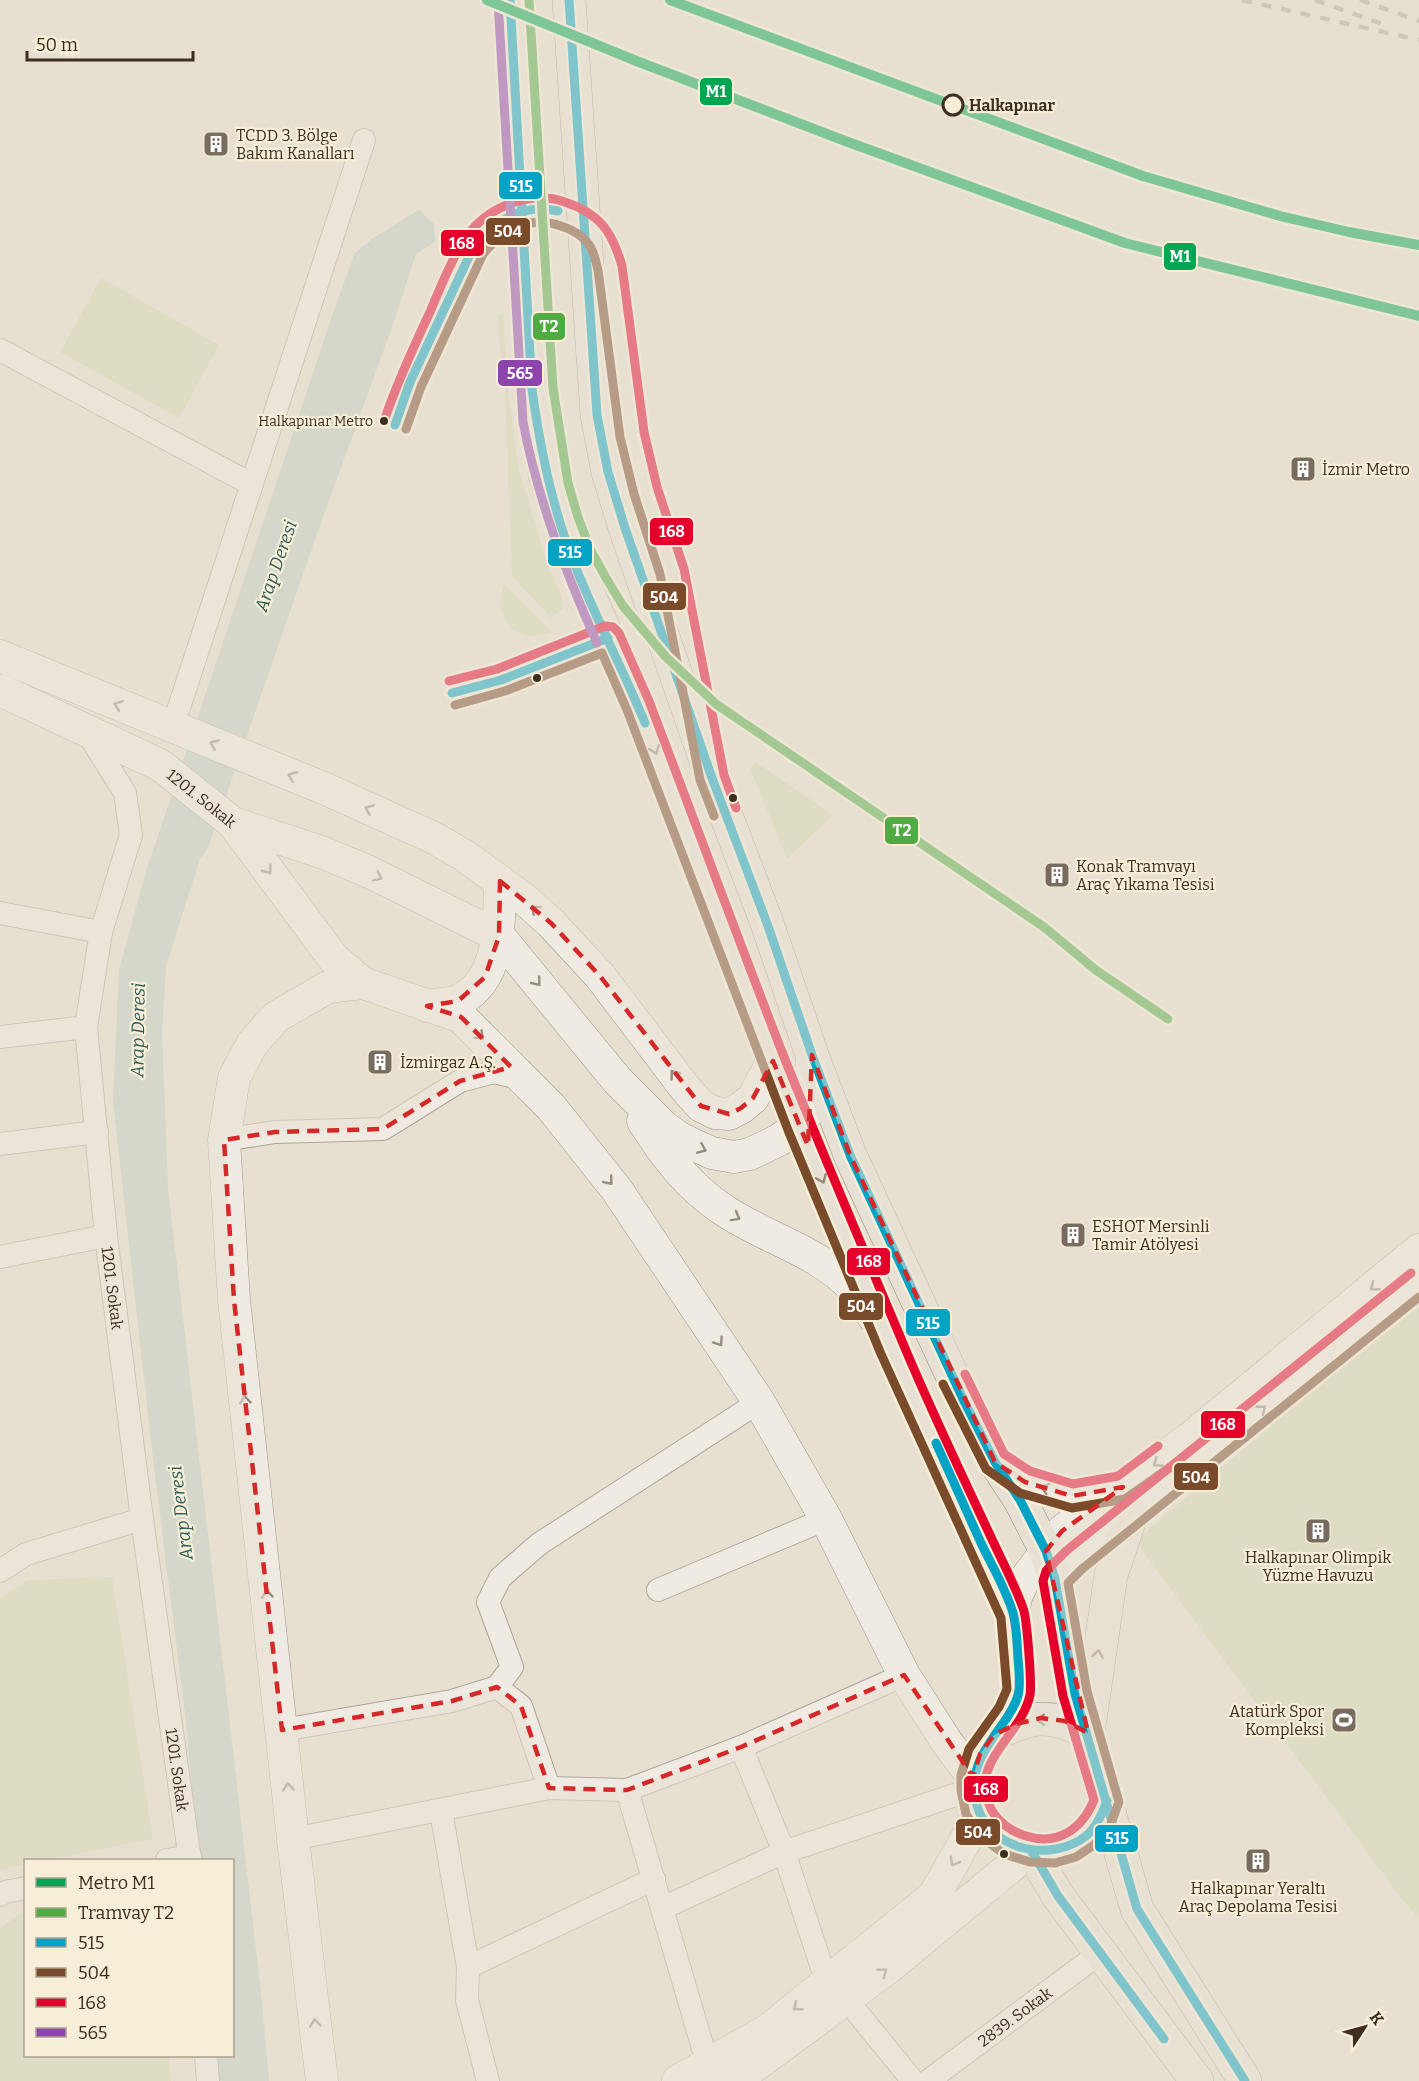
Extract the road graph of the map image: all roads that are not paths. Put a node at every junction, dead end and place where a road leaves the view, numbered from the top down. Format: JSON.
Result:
{"nodes":[{"id":1,"x":510,"y":0,"type":"edge"},
{"id":2,"x":569,"y":0,"type":"edge"},
{"id":3,"x":364,"y":140,"type":"dead end"},
{"id":4,"x":0,"y":350,"type":"edge"},
{"id":5,"x":251,"y":484,"type":"junction"},
{"id":6,"x":0,"y":656,"type":"edge"},
{"id":7,"x":0,"y":690,"type":"edge"},
{"id":8,"x":173,"y":726,"type":"junction"},
{"id":9,"x":85,"y":729,"type":"junction"},
{"id":10,"x":233,"y":823,"type":"junction"},
{"id":11,"x":500,"y":882,"type":"junction"},
{"id":12,"x":0,"y":913,"type":"edge"},
{"id":13,"x":101,"y":932,"type":"junction"},
{"id":14,"x":499,"y":936,"type":"junction"},
{"id":15,"x":363,"y":983,"type":"junction"},
{"id":16,"x":427,"y":1006,"type":"junction"},
{"id":17,"x":86,"y":1026,"type":"junction"},
{"id":18,"x":0,"y":1037,"type":"edge"},
{"id":19,"x":812,"y":1055,"type":"junction"},
{"id":20,"x":773,"y":1061,"type":"junction"},
{"id":21,"x":522,"y":1079,"type":"junction"},
{"id":22,"x":617,"y":1080,"type":"junction"},
{"id":23,"x":799,"y":1125,"type":"junction"},
{"id":24,"x":97,"y":1132,"type":"junction"},
{"id":25,"x":224,"y":1140,"type":"junction"},
{"id":26,"x":0,"y":1144,"type":"edge"},
{"id":27,"x":106,"y":1236,"type":"junction"},
{"id":28,"x":1419,"y":1250,"type":"edge"},
{"id":29,"x":0,"y":1257,"type":"edge"},
{"id":30,"x":1419,"y":1282,"type":"edge"},
{"id":31,"x":892,"y":1349,"type":"junction"},
{"id":32,"x":759,"y":1402,"type":"junction"},
{"id":33,"x":995,"y":1462,"type":"junction"},
{"id":34,"x":1127,"y":1500,"type":"junction"},
{"id":35,"x":142,"y":1519,"type":"junction"},
{"id":36,"x":826,"y":1519,"type":"junction"},
{"id":37,"x":1050,"y":1565,"type":"junction"},
{"id":38,"x":0,"y":1571,"type":"edge"},
{"id":39,"x":658,"y":1590,"type":"dead end"},
{"id":40,"x":1013,"y":1615,"type":"junction"},
{"id":41,"x":904,"y":1675,"type":"junction"},
{"id":42,"x":497,"y":1688,"type":"junction"},
{"id":43,"x":282,"y":1730,"type":"junction"},
{"id":44,"x":1088,"y":1733,"type":"junction"},
{"id":45,"x":994,"y":1736,"type":"junction"},
{"id":46,"x":741,"y":1747,"type":"junction"},
{"id":47,"x":549,"y":1788,"type":"junction"},
{"id":48,"x":627,"y":1790,"type":"junction"},
{"id":49,"x":974,"y":1792,"type":"junction"},
{"id":50,"x":1107,"y":1801,"type":"junction"},
{"id":51,"x":441,"y":1811,"type":"junction"},
{"id":52,"x":293,"y":1839,"type":"junction"},
{"id":53,"x":1031,"y":1850,"type":"junction"},
{"id":54,"x":784,"y":1852,"type":"junction"},
{"id":55,"x":190,"y":1858,"type":"edge"},
{"id":56,"x":654,"y":1879,"type":"junction"},
{"id":57,"x":24,"y":1888,"type":"edge"},
{"id":58,"x":0,"y":1895,"type":"edge"},
{"id":59,"x":663,"y":1908,"type":"junction"},
{"id":60,"x":1100,"y":1953,"type":"junction"},
{"id":61,"x":468,"y":1967,"type":"junction"},
{"id":62,"x":837,"y":1991,"type":"junction"},
{"id":63,"x":206,"y":2057,"type":"edge"},
{"id":64,"x":717,"y":2076,"type":"edge"},
{"id":65,"x":1187,"y":2078,"type":"edge"},
{"id":66,"x":208,"y":2081,"type":"edge"},
{"id":67,"x":322,"y":2081,"type":"edge"},
{"id":68,"x":488,"y":2081,"type":"edge"},
{"id":69,"x":678,"y":2081,"type":"edge"},
{"id":70,"x":913,"y":2081,"type":"edge"},
{"id":71,"x":928,"y":2081,"type":"edge"},
{"id":72,"x":1245,"y":2081,"type":"edge"}],
"edges":[{"from":1,"to":20,"type":"main road","one_way":true},
{"from":2,"to":19,"type":"main road"},
{"from":3,"to":5,"type":"street"},
{"from":4,"to":5,"type":"street"},
{"from":5,"to":8,"type":"street"},
{"from":8,"to":6,"type":"main road","one_way":true},
{"from":7,"to":9,"type":"main road","name":"1201. Sokak"},
{"from":11,"to":8,"type":"main road","one_way":true},
{"from":9,"to":10,"type":"main road","name":"1201. Sokak"},
{"from":9,"to":13,"type":"street","name":"1201. Sokak"},
{"from":10,"to":14,"type":"main road","name":"1201. Sokak","one_way":true},
{"from":10,"to":15,"type":"main road","one_way":true},
{"from":11,"to":14,"type":"main road"},
{"from":20,"to":11,"type":"main road","one_way":true},
{"from":12,"to":13,"type":"street"},
{"from":13,"to":17,"type":"street","name":"1201. Sokak"},
{"from":14,"to":16,"type":"main road"},
{"from":14,"to":22,"type":"main road","one_way":true},
{"from":15,"to":16,"type":"main road"},
{"from":15,"to":25,"type":"main road"},
{"from":16,"to":21,"type":"main road","one_way":true},
{"from":17,"to":18,"type":"street"},
{"from":17,"to":24,"type":"street","name":"1201. Sokak"},
{"from":19,"to":23,"type":"main road"},
{"from":19,"to":33,"type":"main road"},
{"from":20,"to":23,"type":"main road"},
{"from":21,"to":25,"type":"street"},
{"from":21,"to":32,"type":"main road","one_way":true},
{"from":22,"to":23,"type":"main road","one_way":true},
{"from":22,"to":31,"type":"main road","one_way":true},
{"from":23,"to":31,"type":"main road","one_way":true},
{"from":24,"to":26,"type":"street"},
{"from":24,"to":27,"type":"street","name":"1201. Sokak"},
{"from":43,"to":25,"type":"main road","one_way":true},
{"from":27,"to":29,"type":"street"},
{"from":27,"to":35,"type":"street","name":"1201. Sokak"},
{"from":28,"to":34,"type":"main road","one_way":true},
{"from":34,"to":30,"type":"main road","one_way":true},
{"from":31,"to":40,"type":"main road"},
{"from":32,"to":36,"type":"main road"},
{"from":32,"to":42,"type":"street"},
{"from":34,"to":33,"type":"main road","one_way":true},
{"from":33,"to":37,"type":"main road"},
{"from":34,"to":37,"type":"main road"},
{"from":44,"to":34,"type":"main road","one_way":true},
{"from":35,"to":38,"type":"street"},
{"from":35,"to":55,"type":"street","name":"1201. Sokak"},
{"from":36,"to":39,"type":"street"},
{"from":36,"to":41,"type":"main road"},
{"from":37,"to":40,"type":"main road"},
{"from":37,"to":44,"type":"main road"},
{"from":40,"to":45,"type":"main road"},
{"from":41,"to":46,"type":"street"},
{"from":41,"to":49,"type":"main road"},
{"from":42,"to":43,"type":"street"},
{"from":42,"to":47,"type":"street"},
{"from":52,"to":43,"type":"main road","one_way":true},
{"from":44,"to":45,"type":"main road","one_way":true},
{"from":44,"to":50,"type":"main road"},
{"from":45,"to":49,"type":"main road"},
{"from":46,"to":48,"type":"street"},
{"from":46,"to":54,"type":"street"},
{"from":47,"to":48,"type":"street"},
{"from":47,"to":51,"type":"street"},
{"from":48,"to":56,"type":"street"},
{"from":49,"to":53,"type":"main road"},
{"from":49,"to":54,"type":"street"},
{"from":49,"to":62,"type":"main road","one_way":true},
{"from":50,"to":53,"type":"main road"},
{"from":50,"to":72,"type":"main road"},
{"from":51,"to":52,"type":"street"},
{"from":51,"to":61,"type":"street"},
{"from":67,"to":52,"type":"main road","one_way":true},
{"from":53,"to":60,"type":"main road"},
{"from":62,"to":53,"type":"main road","one_way":true},
{"from":54,"to":59,"type":"street"},
{"from":54,"to":62,"type":"street"},
{"from":56,"to":59,"type":"street"},
{"from":56,"to":61,"type":"street"},
{"from":57,"to":58,"type":"street"},
{"from":59,"to":64,"type":"street"},
{"from":60,"to":65,"type":"main road"},
{"from":60,"to":71,"type":"street","name":"2839. Sokak"},
{"from":61,"to":68,"type":"street"},
{"from":62,"to":64,"type":"main road"},
{"from":62,"to":70,"type":"street"},
{"from":63,"to":66,"type":"street"},
{"from":64,"to":69,"type":"main road"}]}
